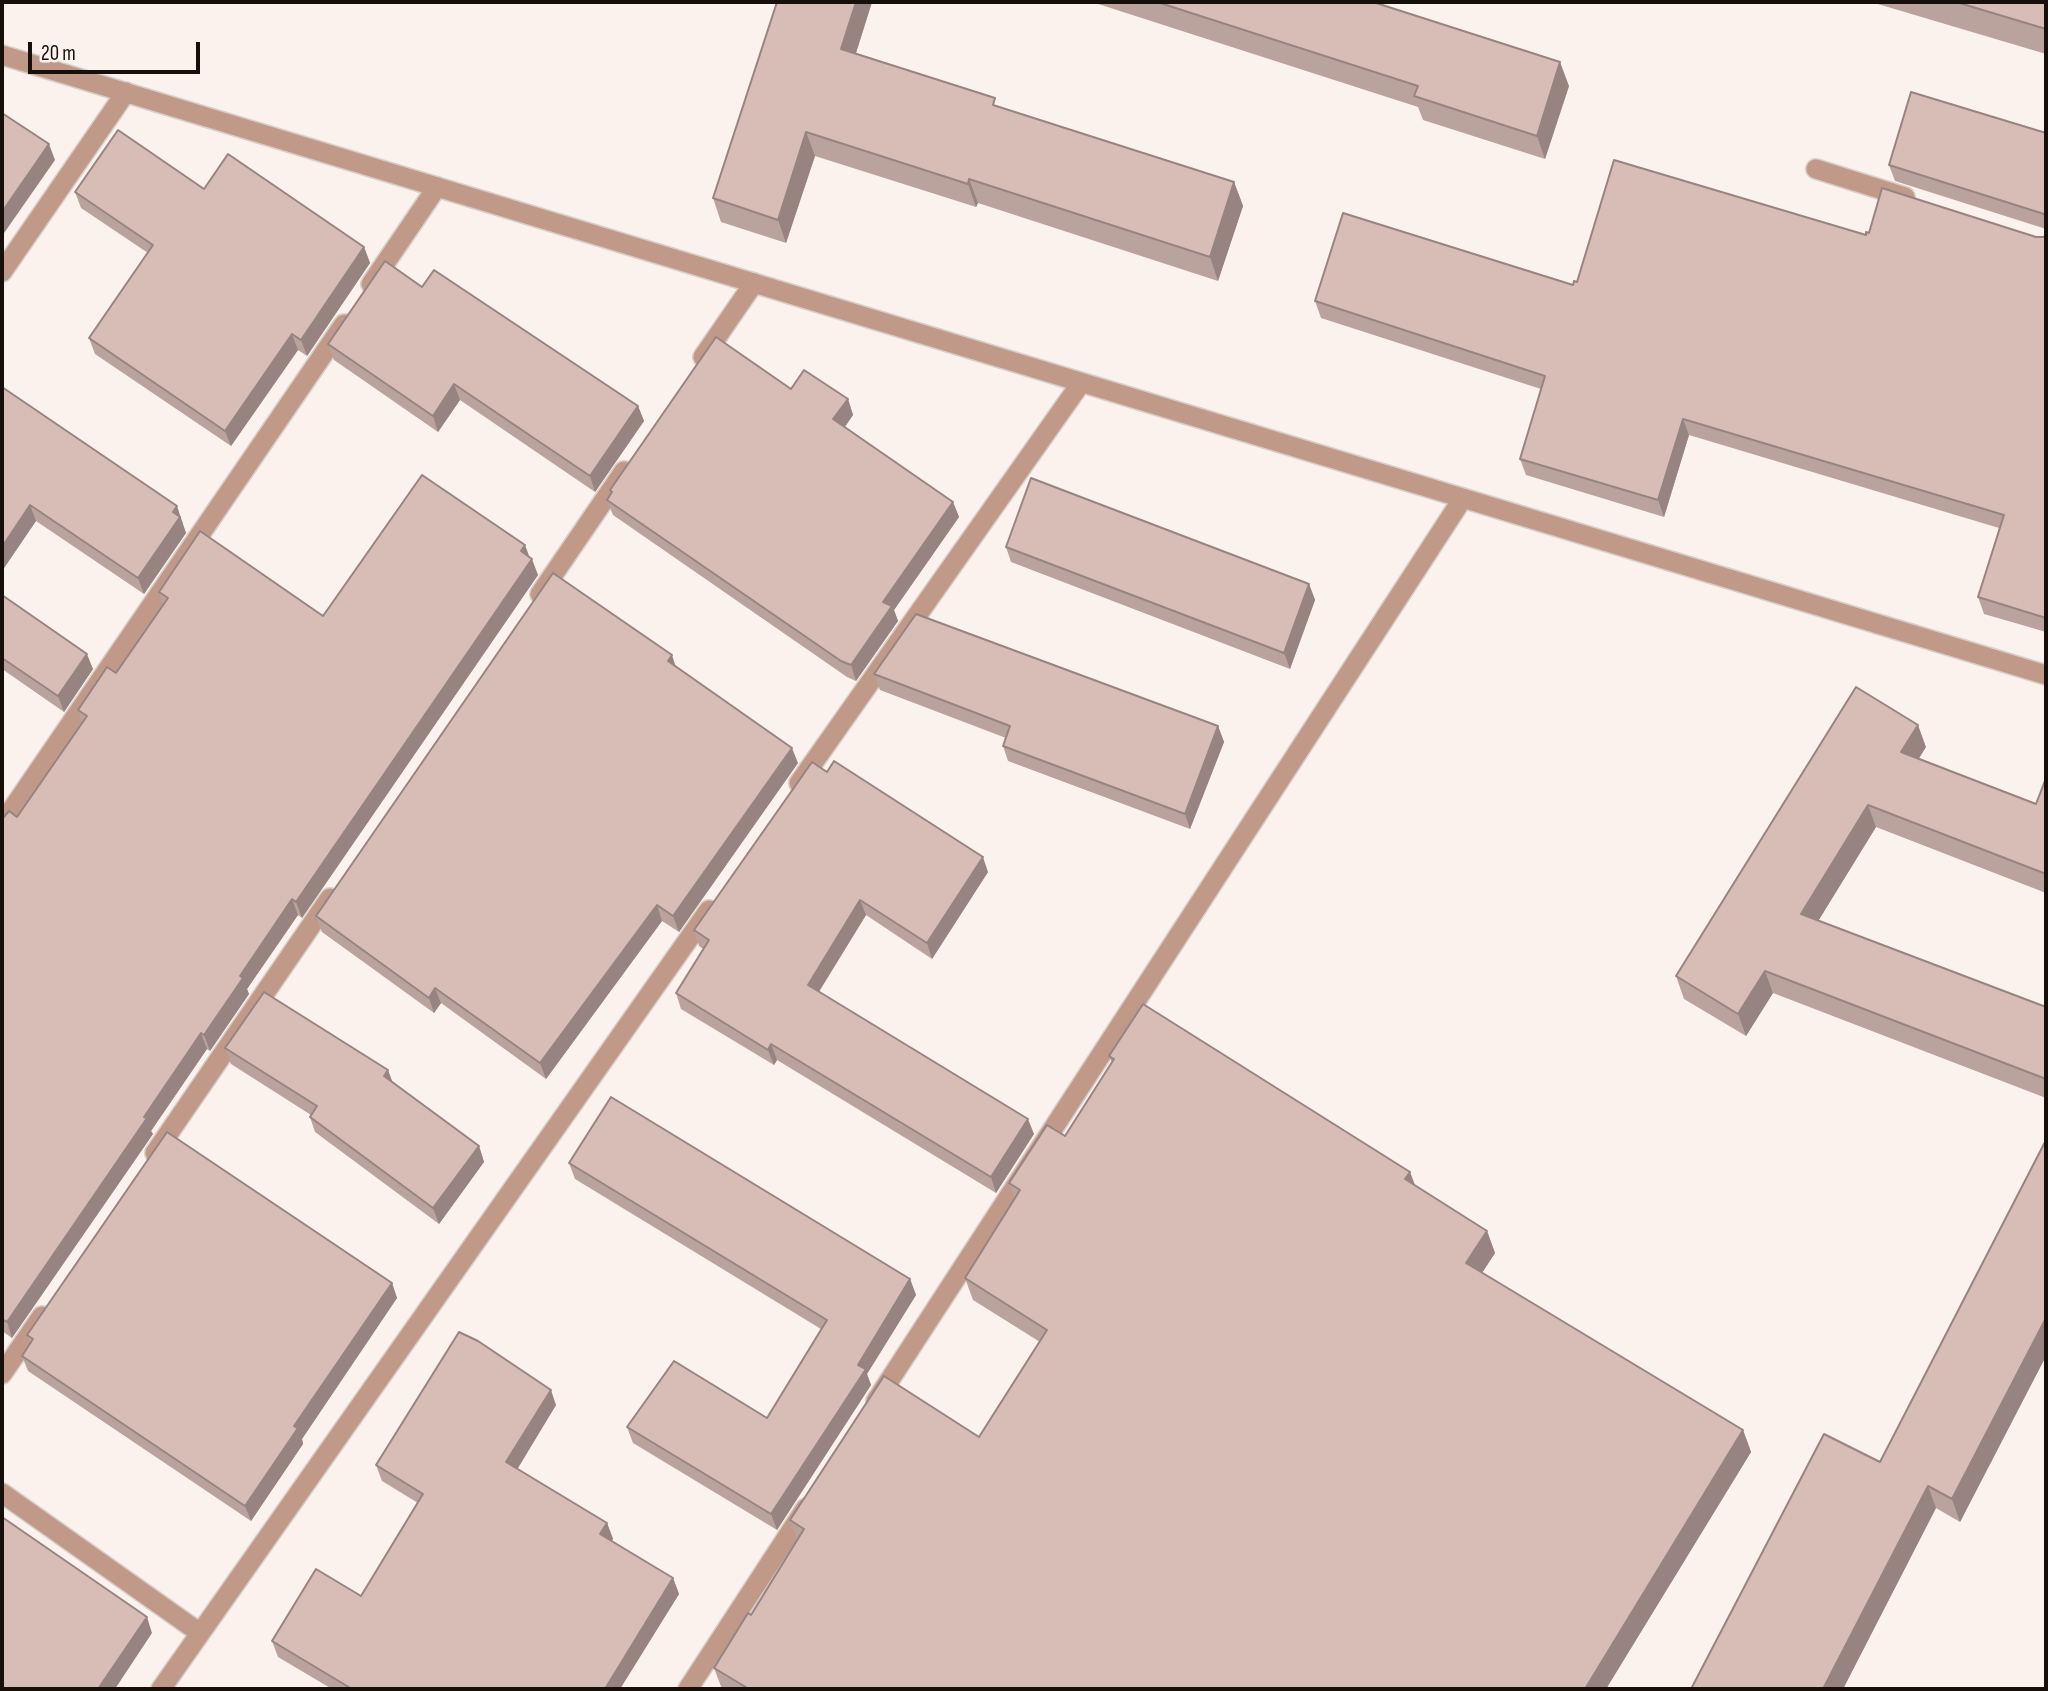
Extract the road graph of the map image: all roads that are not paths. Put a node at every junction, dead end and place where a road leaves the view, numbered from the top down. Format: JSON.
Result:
{"nodes":[{"id":1,"x":2,"y":55,"type":"edge"},
{"id":2,"x":126,"y":92,"type":"junction"},
{"id":3,"x":1816,"y":169,"type":"dead end"},
{"id":4,"x":437,"y":187,"type":"junction"},
{"id":5,"x":1919,"y":201,"type":"edge"},
{"id":6,"x":2,"y":272,"type":"edge"},
{"id":7,"x":754,"y":283,"type":"junction"},
{"id":8,"x":690,"y":375,"type":"edge"},
{"id":9,"x":1081,"y":383,"type":"junction"},
{"id":10,"x":635,"y":456,"type":"edge"},
{"id":11,"x":1463,"y":498,"type":"junction"},
{"id":12,"x":532,"y":605,"type":"edge"},
{"id":13,"x":2046,"y":675,"type":"edge"},
{"id":14,"x":784,"y":803,"type":"edge"},
{"id":15,"x":2,"y":824,"type":"edge"},
{"id":16,"x":342,"y":881,"type":"edge"},
{"id":17,"x":720,"y":894,"type":"edge"},
{"id":18,"x":144,"y":1168,"type":"edge"},
{"id":19,"x":49,"y":1306,"type":"edge"},
{"id":20,"x":2,"y":1374,"type":"edge"},
{"id":21,"x":863,"y":1421,"type":"edge"},
{"id":22,"x":817,"y":1491,"type":"edge"},
{"id":23,"x":2,"y":1493,"type":"edge"},
{"id":24,"x":200,"y":1633,"type":"junction"},
{"id":25,"x":160,"y":1689,"type":"edge"},
{"id":26,"x":688,"y":1689,"type":"edge"}],
"edges":[{"from":1,"to":2,"type":"street"},
{"from":2,"to":4,"type":"street"},
{"from":2,"to":6,"type":"street"},
{"from":3,"to":5,"type":"street"},
{"from":4,"to":7,"type":"street"},
{"from":4,"to":15,"type":"street"},
{"from":7,"to":8,"type":"street"},
{"from":7,"to":9,"type":"street"},
{"from":9,"to":11,"type":"street"},
{"from":9,"to":14,"type":"street"},
{"from":10,"to":12,"type":"street"},
{"from":11,"to":13,"type":"street"},
{"from":11,"to":21,"type":"street"},
{"from":16,"to":18,"type":"street"},
{"from":17,"to":24,"type":"street"},
{"from":19,"to":20,"type":"street"},
{"from":22,"to":26,"type":"street"},
{"from":23,"to":24,"type":"street"},
{"from":24,"to":25,"type":"street"}]}
